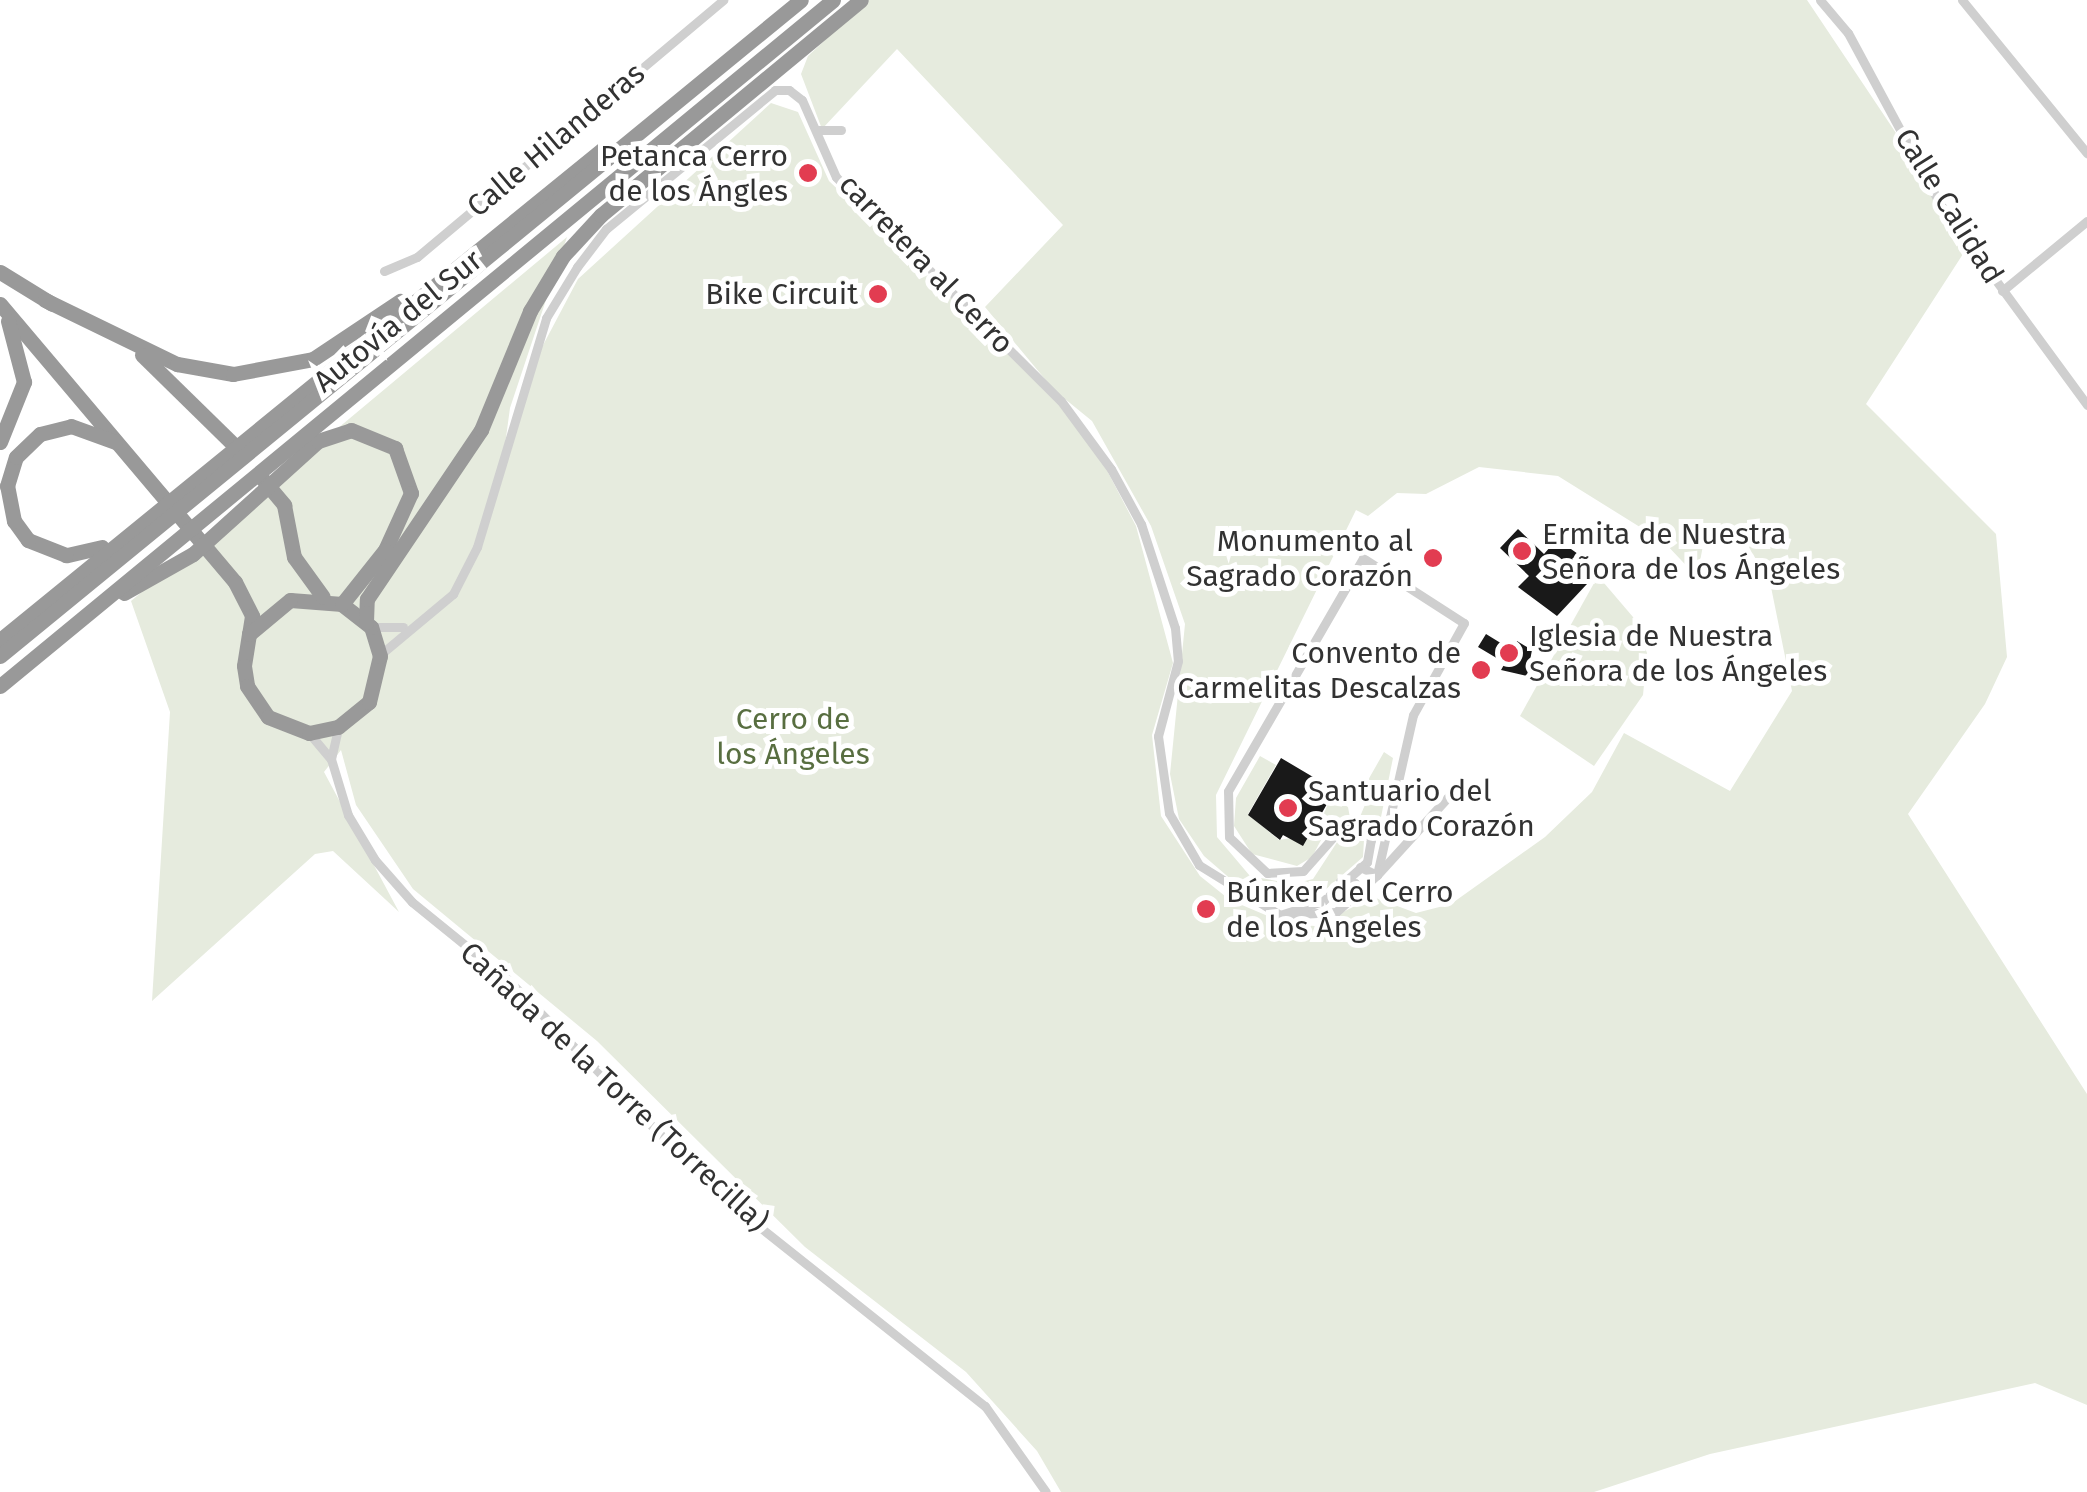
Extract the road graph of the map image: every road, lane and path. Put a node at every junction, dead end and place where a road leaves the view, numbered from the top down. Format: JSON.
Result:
{"nodes":[{"id":1,"x":723,"y":0,"type":"edge"},
{"id":2,"x":802,"y":0,"type":"edge"},
{"id":3,"x":833,"y":0,"type":"edge"},
{"id":4,"x":860,"y":0,"type":"edge"},
{"id":5,"x":1820,"y":0,"type":"edge"},
{"id":6,"x":1962,"y":0,"type":"edge"},
{"id":7,"x":644,"y":129,"type":"junction"},
{"id":8,"x":817,"y":130,"type":"junction"},
{"id":9,"x":841,"y":130,"type":"dead end"},
{"id":10,"x":2087,"y":153,"type":"edge"},
{"id":11,"x":2087,"y":221,"type":"edge"},
{"id":12,"x":470,"y":255,"type":"junction"},
{"id":13,"x":384,"y":271,"type":"dead end"},
{"id":14,"x":0,"y":272,"type":"edge"},
{"id":15,"x":2002,"y":291,"type":"junction"},
{"id":16,"x":45,"y":300,"type":"junction"},
{"id":17,"x":0,"y":306,"type":"edge"},
{"id":18,"x":2087,"y":405,"type":"edge"},
{"id":19,"x":0,"y":442,"type":"edge"},
{"id":20,"x":143,"y":469,"type":"junction"},
{"id":21,"x":120,"y":537,"type":"junction"},
{"id":22,"x":323,"y":597,"type":"junction"},
{"id":23,"x":342,"y":604,"type":"junction"},
{"id":24,"x":368,"y":624,"type":"junction"},
{"id":25,"x":406,"y":627,"type":"junction"},
{"id":26,"x":248,"y":634,"type":"junction"},
{"id":27,"x":0,"y":640,"type":"edge"},
{"id":28,"x":0,"y":656,"type":"edge"},
{"id":29,"x":380,"y":656,"type":"junction"},
{"id":30,"x":0,"y":689,"type":"edge"},
{"id":31,"x":338,"y":727,"type":"junction"},
{"id":32,"x":309,"y":733,"type":"junction"},
{"id":33,"x":331,"y":759,"type":"junction"},
{"id":34,"x":1448,"y":796,"type":"dead end"},
{"id":35,"x":1360,"y":866,"type":"junction"},
{"id":36,"x":1377,"y":876,"type":"junction"},
{"id":37,"x":1340,"y":880,"type":"junction"},
{"id":38,"x":1362,"y":897,"type":"junction"},
{"id":39,"x":1280,"y":915,"type":"junction"},
{"id":40,"x":1046,"y":1492,"type":"edge"}],
"edges":[{"from":1,"to":13,"type":"street","name":"Calle Hilanderas"},
{"from":2,"to":7,"type":"highway","name":"Autovía del Sur"},
{"from":3,"to":30,"type":"highway","name":"Autovía del Sur"},
{"from":4,"to":24,"type":"highway"},
{"from":5,"to":15,"type":"street","name":"Calle Calidad"},
{"from":6,"to":10,"type":"street"},
{"from":7,"to":12,"type":"highway"},
{"from":7,"to":28,"type":"highway","name":"Autovía del Sur"},
{"from":8,"to":9,"type":"street"},
{"from":8,"to":25,"type":"street","name":"carretera al Cerro"},
{"from":8,"to":39,"type":"street","name":"carretera al Cerro"},
{"from":11,"to":15,"type":"street"},
{"from":12,"to":16,"type":"highway"},
{"from":12,"to":21,"type":"highway"},
{"from":14,"to":16,"type":"highway"},
{"from":15,"to":18,"type":"street","name":"Calle Calidad"},
{"from":16,"to":22,"type":"highway"},
{"from":17,"to":19,"type":"highway"},
{"from":17,"to":20,"type":"highway"},
{"from":20,"to":21,"type":"highway"},
{"from":20,"to":26,"type":"highway"},
{"from":21,"to":27,"type":"highway"},
{"from":22,"to":23,"type":"highway"},
{"from":22,"to":26,"type":"highway"},
{"from":23,"to":24,"type":"highway"},
{"from":23,"to":30,"type":"highway"},
{"from":24,"to":25,"type":"street"},
{"from":24,"to":29,"type":"highway"},
{"from":25,"to":29,"type":"street"},
{"from":26,"to":32,"type":"highway"},
{"from":29,"to":31,"type":"highway"},
{"from":31,"to":32,"type":"highway"},
{"from":31,"to":33,"type":"street"},
{"from":32,"to":33,"type":"street","name":"Cañada de la Torre (Torrecilla)"},
{"from":33,"to":40,"type":"street","name":"Cañada de la Torre (Torrecilla)"},
{"from":34,"to":36,"type":"street"},
{"from":35,"to":36,"type":"street"},
{"from":35,"to":36,"type":"street"},
{"from":35,"to":37,"type":"street"},
{"from":36,"to":38,"type":"street"},
{"from":37,"to":38,"type":"street"},
{"from":37,"to":39,"type":"street"},
{"from":38,"to":39,"type":"street"}]}
